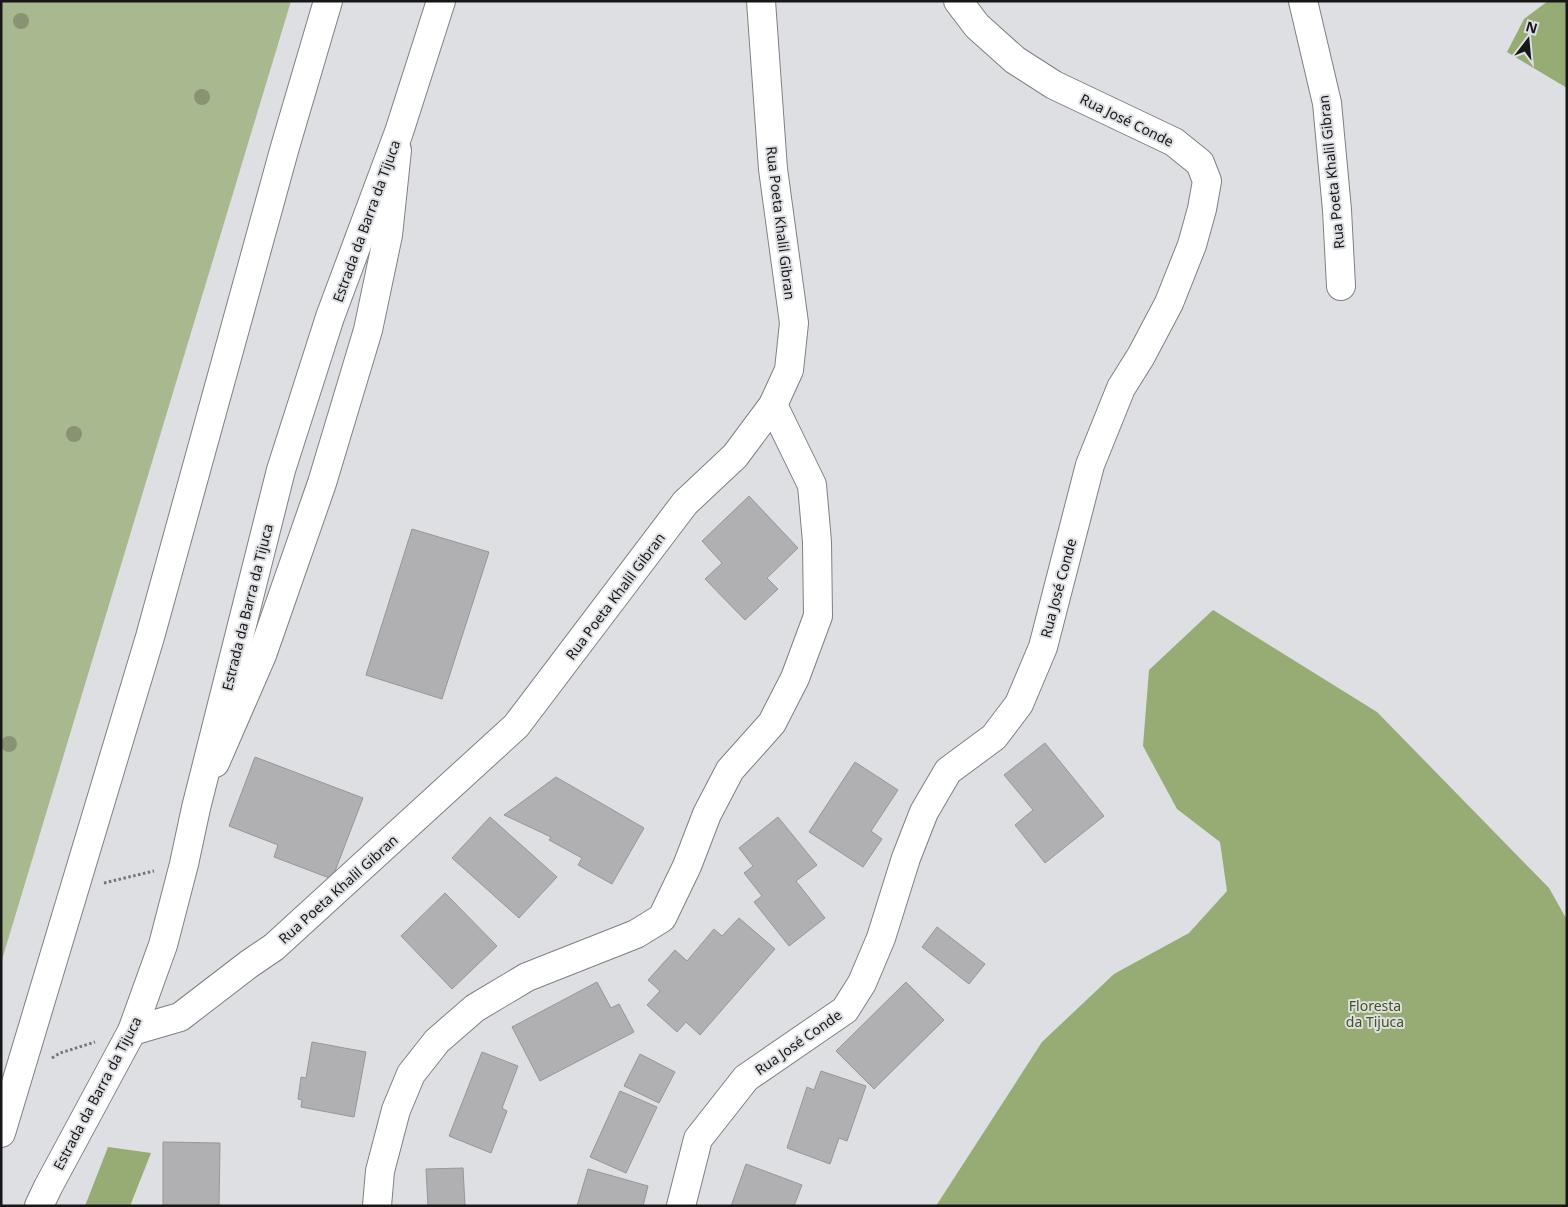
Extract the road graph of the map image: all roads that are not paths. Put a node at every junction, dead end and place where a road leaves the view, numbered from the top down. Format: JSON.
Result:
{"nodes":[{"id":1,"x":328,"y":1,"type":"edge"},
{"id":2,"x":441,"y":1,"type":"edge"},
{"id":3,"x":761,"y":1,"type":"edge"},
{"id":4,"x":958,"y":1,"type":"edge"},
{"id":5,"x":1303,"y":1,"type":"edge"},
{"id":6,"x":398,"y":132,"type":"junction"},
{"id":7,"x":1341,"y":286,"type":"dead end"},
{"id":8,"x":774,"y":405,"type":"junction"},
{"id":9,"x":196,"y":808,"type":"junction"},
{"id":10,"x":132,"y":1031,"type":"junction"},
{"id":11,"x":1,"y":1132,"type":"edge"},
{"id":12,"x":39,"y":1206,"type":"edge"},
{"id":13,"x":377,"y":1206,"type":"edge"},
{"id":14,"x":681,"y":1206,"type":"edge"}],
"edges":[{"from":1,"to":11,"type":"street"},
{"from":2,"to":6,"type":"street","name":"Estrada da Barra da Tijuca"},
{"from":3,"to":8,"type":"street","name":"Rua Poeta Khalil Gibran"},
{"from":4,"to":14,"type":"street","name":"Rua José Conde"},
{"from":5,"to":7,"type":"street","name":"Rua Poeta Khalil Gibran"},
{"from":6,"to":9,"type":"street","name":"Estrada da Barra da Tijuca"},
{"from":6,"to":9,"type":"street"},
{"from":8,"to":10,"type":"street","name":"Rua Poeta Khalil Gibran"},
{"from":8,"to":13,"type":"street"},
{"from":9,"to":10,"type":"street","name":"Estrada da Barra da Tijuca"},
{"from":10,"to":12,"type":"street","name":"Estrada da Barra da Tijuca"}]}
